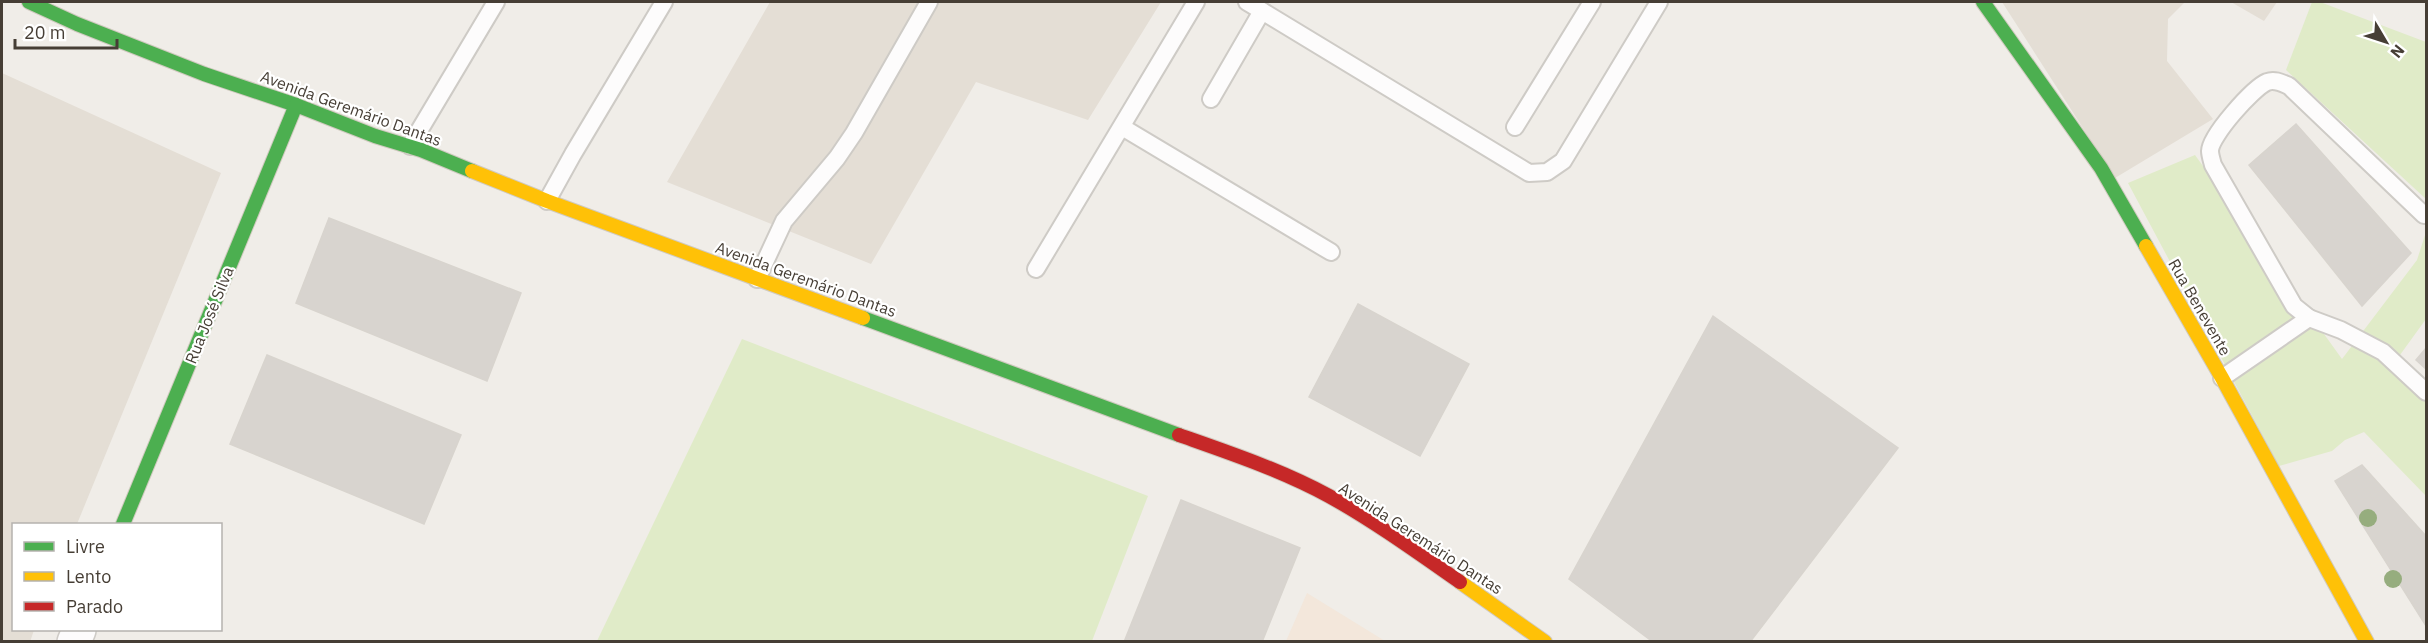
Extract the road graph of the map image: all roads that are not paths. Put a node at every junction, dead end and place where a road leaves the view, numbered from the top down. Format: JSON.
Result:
{"nodes":[{"id":1,"x":29,"y":2,"type":"edge"},
{"id":2,"x":496,"y":2,"type":"edge"},
{"id":3,"x":664,"y":2,"type":"edge"},
{"id":4,"x":929,"y":2,"type":"edge"},
{"id":5,"x":1196,"y":2,"type":"edge"},
{"id":6,"x":1247,"y":2,"type":"edge"},
{"id":7,"x":1592,"y":2,"type":"edge"},
{"id":8,"x":1659,"y":2,"type":"edge"},
{"id":9,"x":1983,"y":2,"type":"edge"},
{"id":10,"x":1262,"y":11,"type":"junction"},
{"id":11,"x":1211,"y":99,"type":"dead end"},
{"id":12,"x":296,"y":105,"type":"junction"},
{"id":13,"x":1122,"y":127,"type":"junction"},
{"id":14,"x":1515,"y":127,"type":"dead end"},
{"id":15,"x":410,"y":146,"type":"junction"},
{"id":16,"x":547,"y":201,"type":"junction"},
{"id":17,"x":2424,"y":215,"type":"dead end"},
{"id":18,"x":1331,"y":252,"type":"dead end"},
{"id":19,"x":1036,"y":269,"type":"dead end"},
{"id":20,"x":757,"y":279,"type":"junction"},
{"id":21,"x":2309,"y":318,"type":"junction"},
{"id":22,"x":2222,"y":378,"type":"junction"},
{"id":23,"x":2427,"y":392,"type":"edge"},
{"id":24,"x":124,"y":523,"type":"edge"},
{"id":25,"x":1545,"y":642,"type":"edge"},
{"id":26,"x":2367,"y":642,"type":"edge"}],
"edges":[{"from":1,"to":12,"type":"main road","name":"Avenida Geremário Dantas"},
{"from":2,"to":15,"type":"lane"},
{"from":3,"to":16,"type":"lane"},
{"from":4,"to":20,"type":"lane"},
{"from":5,"to":13,"type":"lane"},
{"from":6,"to":10,"type":"lane"},
{"from":7,"to":14,"type":"lane"},
{"from":8,"to":10,"type":"lane"},
{"from":9,"to":22,"type":"main road","name":"Rua Benevente"},
{"from":10,"to":11,"type":"lane"},
{"from":12,"to":15,"type":"main road","name":"Avenida Geremário Dantas"},
{"from":12,"to":24,"type":"main road","name":"Rua José Silva"},
{"from":13,"to":18,"type":"lane"},
{"from":13,"to":19,"type":"lane"},
{"from":15,"to":16,"type":"main road","name":"Avenida Geremário Dantas"},
{"from":16,"to":20,"type":"main road","name":"Avenida Geremário Dantas"},
{"from":17,"to":21,"type":"lane"},
{"from":20,"to":25,"type":"main road","name":"Avenida Geremário Dantas"},
{"from":21,"to":22,"type":"lane"},
{"from":21,"to":23,"type":"lane"},
{"from":22,"to":26,"type":"main road","name":"Rua Benevente"}]}
